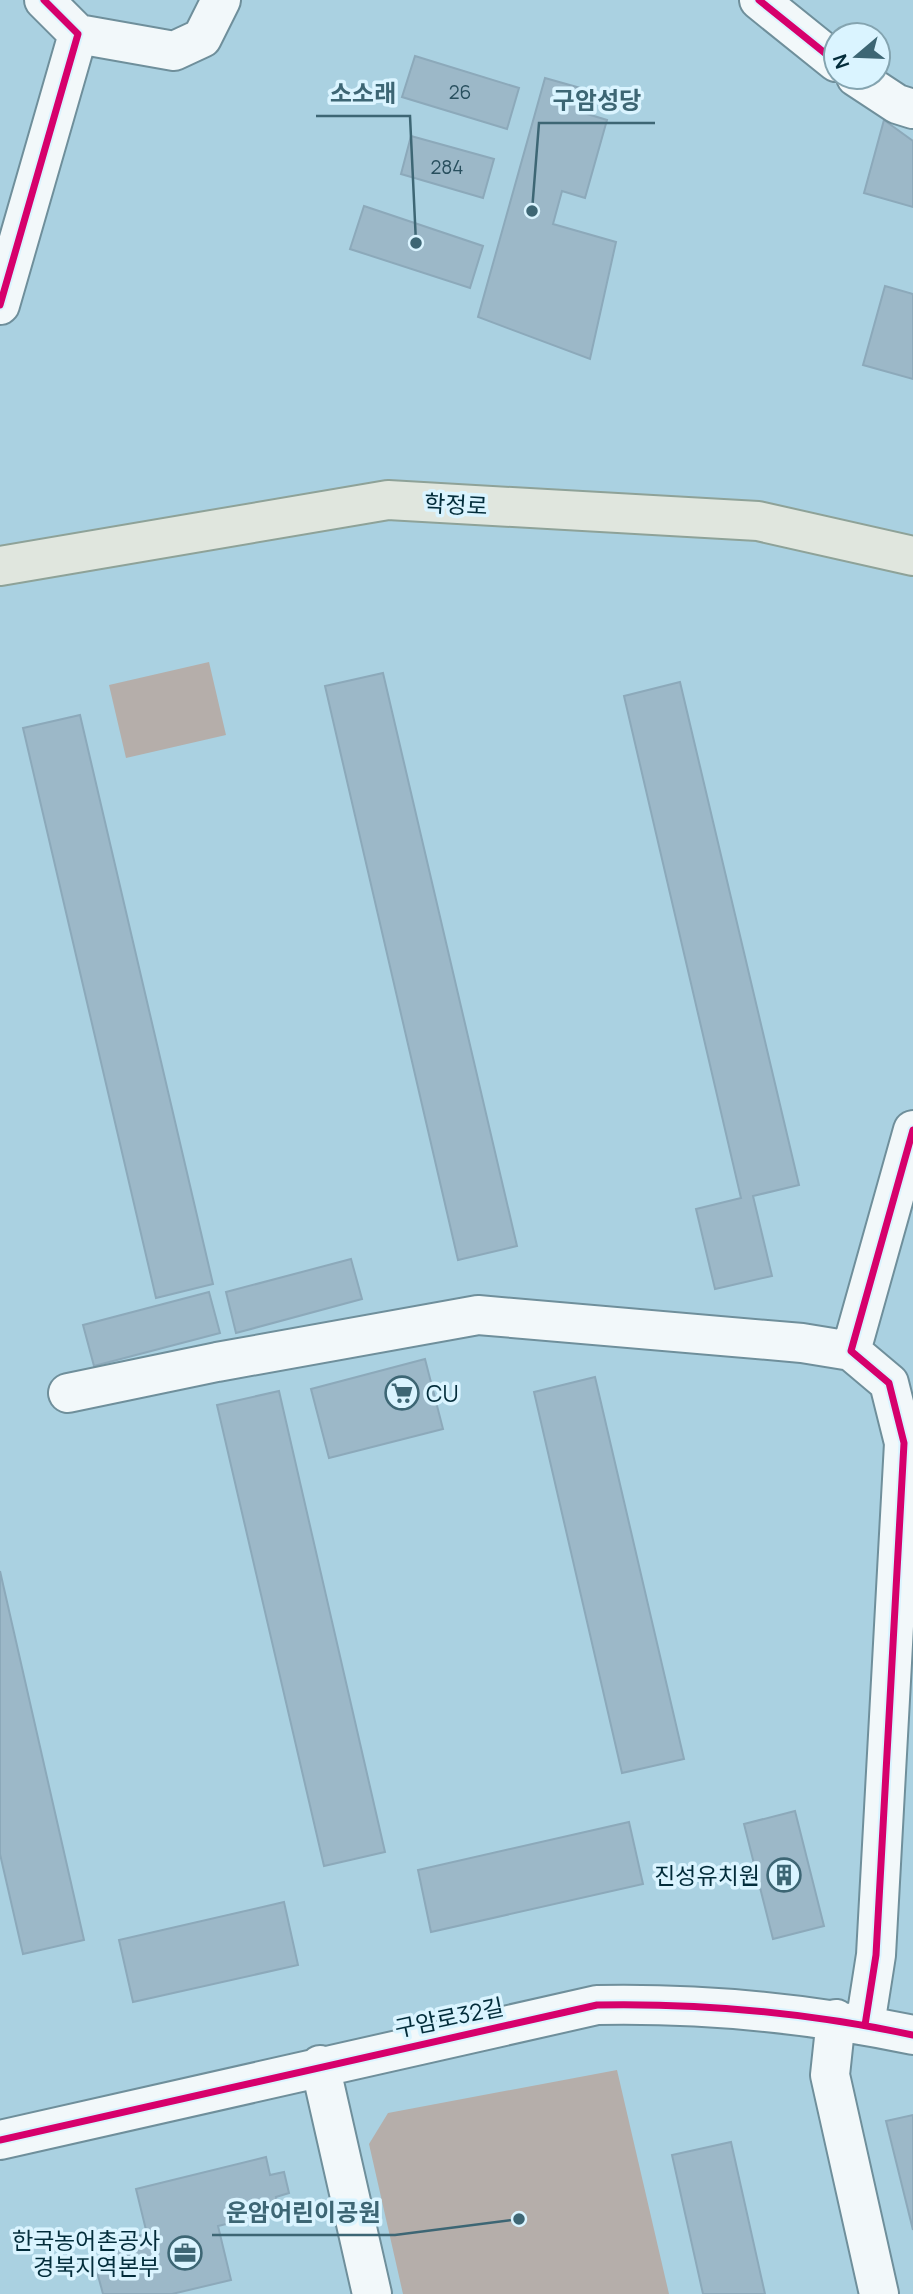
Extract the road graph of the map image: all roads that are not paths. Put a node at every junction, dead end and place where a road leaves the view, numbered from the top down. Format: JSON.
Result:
{"nodes":[{"id":1,"x":44,"y":0,"type":"edge"},
{"id":2,"x":221,"y":0,"type":"edge"},
{"id":3,"x":759,"y":0,"type":"edge"},
{"id":4,"x":78,"y":34,"type":"junction"},
{"id":5,"x":822,"y":51,"type":"edge"},
{"id":6,"x":877,"y":91,"type":"edge"},
{"id":7,"x":913,"y":109,"type":"edge"},
{"id":8,"x":0,"y":305,"type":"edge"},
{"id":9,"x":913,"y":556,"type":"edge"},
{"id":10,"x":0,"y":566,"type":"edge"},
{"id":11,"x":913,"y":1130,"type":"edge"},
{"id":12,"x":851,"y":1351,"type":"junction"},
{"id":13,"x":68,"y":1394,"type":"dead end"},
{"id":14,"x":904,"y":1637,"type":"edge"},
{"id":15,"x":850,"y":2022,"type":"junction"},
{"id":16,"x":913,"y":2035,"type":"edge"},
{"id":17,"x":320,"y":2065,"type":"junction"},
{"id":18,"x":0,"y":2140,"type":"edge"},
{"id":19,"x":372,"y":2294,"type":"edge"},
{"id":20,"x":879,"y":2294,"type":"edge"}],
"edges":[{"from":1,"to":4,"type":"street"},
{"from":2,"to":4,"type":"street"},
{"from":3,"to":5,"type":"street"},
{"from":4,"to":8,"type":"street"},
{"from":6,"to":7,"type":"street"},
{"from":9,"to":10,"type":"main road","name":"학정로"},
{"from":11,"to":12,"type":"street"},
{"from":12,"to":13,"type":"street"},
{"from":12,"to":14,"type":"street"},
{"from":14,"to":15,"type":"street"},
{"from":15,"to":16,"type":"street","name":"구암로32길"},
{"from":15,"to":17,"type":"street","name":"구암로32길"},
{"from":15,"to":20,"type":"street"},
{"from":17,"to":18,"type":"street","name":"구암로32길"},
{"from":17,"to":19,"type":"street"}]}
